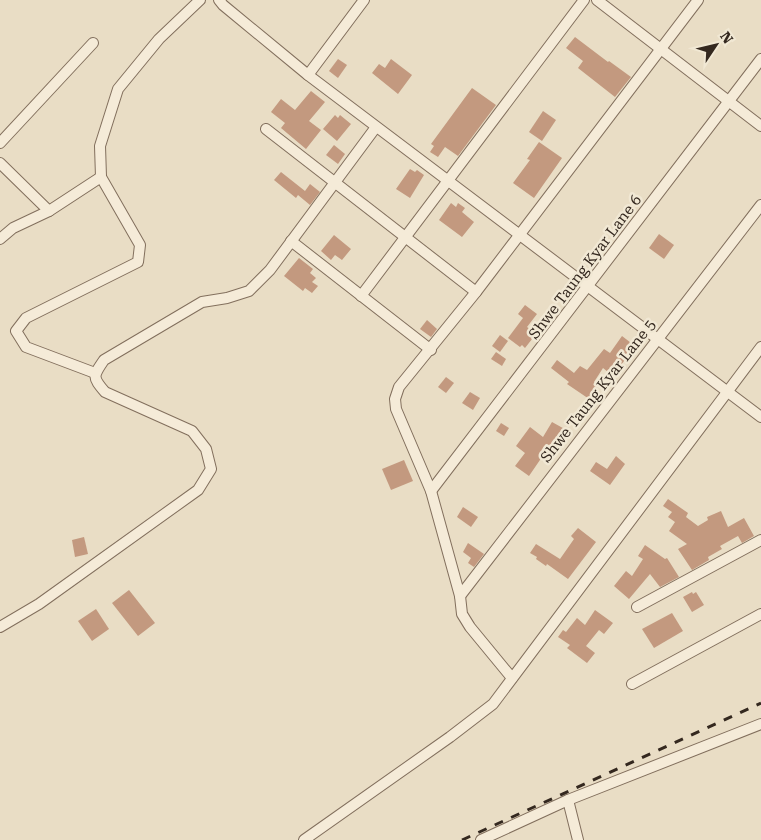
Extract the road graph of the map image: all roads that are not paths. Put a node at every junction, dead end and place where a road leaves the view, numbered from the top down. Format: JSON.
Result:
{"nodes":[{"id":1,"x":200,"y":0,"type":"edge"},
{"id":2,"x":364,"y":0,"type":"edge"},
{"id":3,"x":584,"y":0,"type":"edge"},
{"id":4,"x":598,"y":0,"type":"edge"},
{"id":5,"x":698,"y":0,"type":"edge"},
{"id":6,"x":223,"y":2,"type":"edge"},
{"id":7,"x":93,"y":43,"type":"dead end"},
{"id":8,"x":660,"y":48,"type":"junction"},
{"id":9,"x":761,"y":59,"type":"edge"},
{"id":10,"x":308,"y":75,"type":"junction"},
{"id":11,"x":729,"y":101,"type":"junction"},
{"id":12,"x":761,"y":126,"type":"edge"},
{"id":13,"x":376,"y":127,"type":"junction"},
{"id":14,"x":266,"y":129,"type":"dead end"},
{"id":15,"x":0,"y":143,"type":"edge"},
{"id":16,"x":0,"y":163,"type":"edge"},
{"id":17,"x":101,"y":177,"type":"junction"},
{"id":18,"x":448,"y":181,"type":"junction"},
{"id":19,"x":334,"y":183,"type":"junction"},
{"id":20,"x":761,"y":205,"type":"edge"},
{"id":21,"x":49,"y":211,"type":"junction"},
{"id":22,"x":519,"y":235,"type":"junction"},
{"id":23,"x":405,"y":238,"type":"junction"},
{"id":24,"x":0,"y":239,"type":"edge"},
{"id":25,"x":291,"y":241,"type":"junction"},
{"id":26,"x":588,"y":288,"type":"junction"},
{"id":27,"x":476,"y":292,"type":"junction"},
{"id":28,"x":362,"y":296,"type":"junction"},
{"id":29,"x":658,"y":339,"type":"junction"},
{"id":30,"x":761,"y":347,"type":"edge"},
{"id":31,"x":431,"y":350,"type":"junction"},
{"id":32,"x":95,"y":373,"type":"junction"},
{"id":33,"x":727,"y":391,"type":"junction"},
{"id":34,"x":761,"y":417,"type":"edge"},
{"id":35,"x":431,"y":491,"type":"junction"},
{"id":36,"x":761,"y":540,"type":"edge"},
{"id":37,"x":460,"y":596,"type":"junction"},
{"id":38,"x":637,"y":607,"type":"dead end"},
{"id":39,"x":761,"y":614,"type":"edge"},
{"id":40,"x":0,"y":627,"type":"edge"},
{"id":41,"x":512,"y":678,"type":"junction"},
{"id":42,"x":632,"y":684,"type":"dead end"},
{"id":43,"x":761,"y":724,"type":"edge"},
{"id":44,"x":568,"y":800,"type":"junction"},
{"id":45,"x":304,"y":840,"type":"edge"},
{"id":46,"x":481,"y":840,"type":"edge"},
{"id":47,"x":578,"y":840,"type":"edge"}],
"edges":[{"from":1,"to":17,"type":"street"},
{"from":2,"to":10,"type":"street"},
{"from":3,"to":18,"type":"street"},
{"from":4,"to":8,"type":"street"},
{"from":5,"to":8,"type":"street"},
{"from":6,"to":10,"type":"street"},
{"from":7,"to":15,"type":"street"},
{"from":8,"to":11,"type":"street"},
{"from":8,"to":22,"type":"street"},
{"from":9,"to":11,"type":"street","name":"Shwe Taung Kyar Lane 6"},
{"from":10,"to":13,"type":"street"},
{"from":11,"to":12,"type":"street"},
{"from":11,"to":26,"type":"street","name":"Shwe Taung Kyar Lane 6"},
{"from":13,"to":18,"type":"street"},
{"from":13,"to":19,"type":"street"},
{"from":14,"to":19,"type":"street"},
{"from":16,"to":21,"type":"street"},
{"from":17,"to":21,"type":"street"},
{"from":17,"to":32,"type":"street"},
{"from":18,"to":22,"type":"street"},
{"from":18,"to":23,"type":"street"},
{"from":19,"to":23,"type":"street"},
{"from":19,"to":25,"type":"street"},
{"from":20,"to":29,"type":"street","name":"Shwe Taung Kyar Lane 5"},
{"from":21,"to":24,"type":"street"},
{"from":22,"to":26,"type":"street"},
{"from":22,"to":27,"type":"street"},
{"from":23,"to":27,"type":"street"},
{"from":23,"to":28,"type":"street"},
{"from":25,"to":28,"type":"street"},
{"from":25,"to":32,"type":"street"},
{"from":26,"to":29,"type":"street"},
{"from":26,"to":35,"type":"street","name":"Shwe Taung Kyar Lane 6"},
{"from":27,"to":31,"type":"street"},
{"from":28,"to":31,"type":"street"},
{"from":29,"to":33,"type":"street"},
{"from":29,"to":37,"type":"street","name":"Shwe Taung Kyar Lane 5"},
{"from":30,"to":33,"type":"street"},
{"from":31,"to":35,"type":"street"},
{"from":32,"to":40,"type":"street"},
{"from":33,"to":34,"type":"street"},
{"from":33,"to":41,"type":"street"},
{"from":35,"to":37,"type":"street"},
{"from":36,"to":38,"type":"street"},
{"from":37,"to":41,"type":"street"},
{"from":39,"to":42,"type":"street"},
{"from":41,"to":45,"type":"street"},
{"from":43,"to":44,"type":"street"},
{"from":44,"to":46,"type":"street"},
{"from":44,"to":47,"type":"street"}]}
